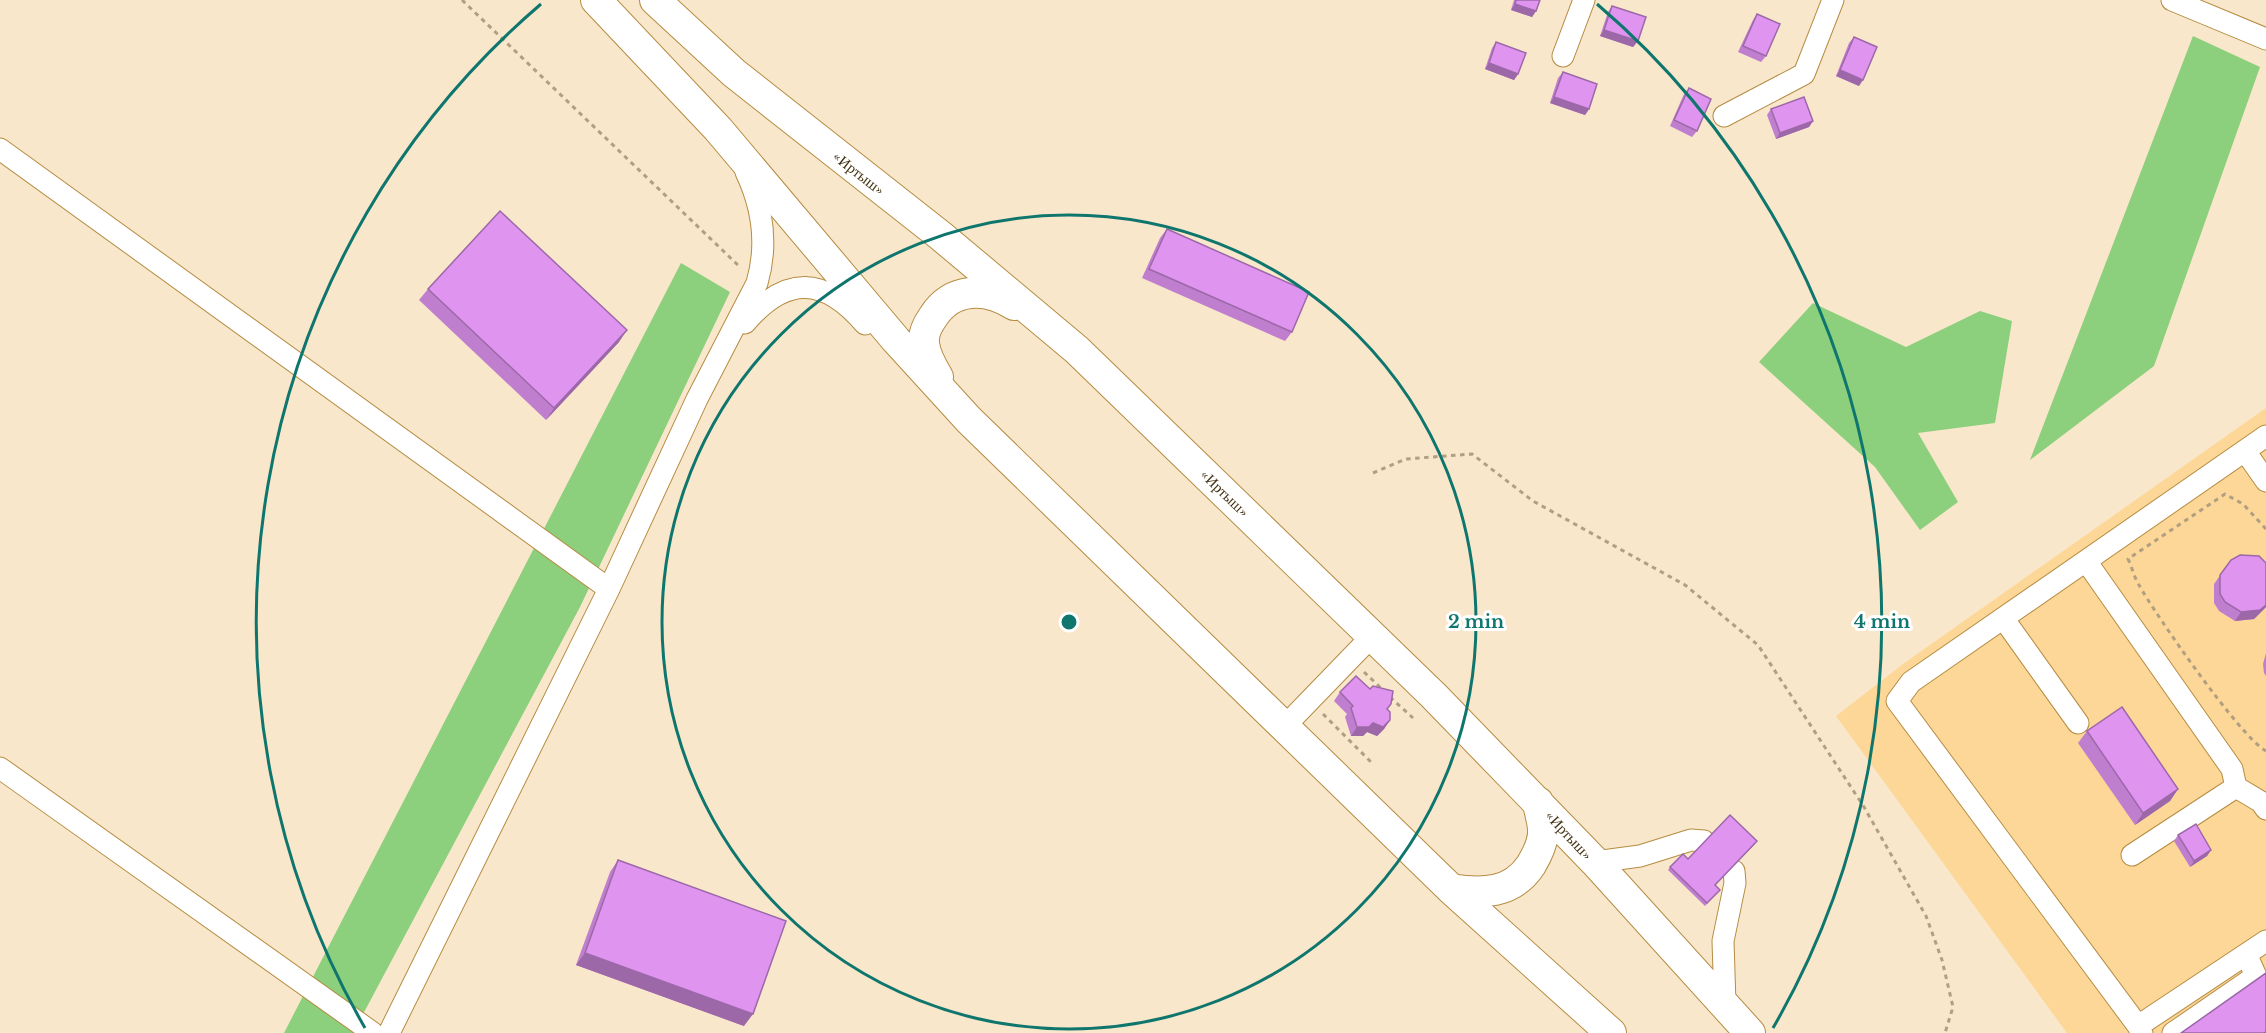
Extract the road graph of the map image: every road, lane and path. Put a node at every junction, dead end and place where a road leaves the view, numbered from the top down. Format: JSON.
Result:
{"nodes":[{"id":1,"x":462,"y":0,"type":"edge"},
{"id":2,"x":596,"y":0,"type":"edge"},
{"id":3,"x":655,"y":0,"type":"edge"},
{"id":4,"x":1584,"y":0,"type":"edge"},
{"id":5,"x":1833,"y":0,"type":"edge"},
{"id":6,"x":2172,"y":0,"type":"edge"},
{"id":7,"x":2266,"y":39,"type":"edge"},
{"id":8,"x":1563,"y":56,"type":"dead end"},
{"id":9,"x":1724,"y":116,"type":"dead end"},
{"id":10,"x":718,"y":129,"type":"junction"},
{"id":11,"x":0,"y":149,"type":"edge"},
{"id":12,"x":757,"y":283,"type":"junction"},
{"id":13,"x":1052,"y":330,"type":"junction"},
{"id":14,"x":725,"y":346,"type":"junction"},
{"id":15,"x":969,"y":420,"type":"junction"},
{"id":16,"x":2266,"y":436,"type":"edge"},
{"id":17,"x":2245,"y":451,"type":"junction"},
{"id":18,"x":1373,"y":473,"type":"dead end"},
{"id":19,"x":2266,"y":481,"type":"edge"},
{"id":20,"x":1078,"y":527,"type":"junction"},
{"id":21,"x":2266,"y":529,"type":"edge"},
{"id":22,"x":2086,"y":561,"type":"junction"},
{"id":23,"x":609,"y":589,"type":"junction"},
{"id":24,"x":2003,"y":618,"type":"junction"},
{"id":25,"x":1373,"y":635,"type":"junction"},
{"id":26,"x":1350,"y":659,"type":"junction"},
{"id":27,"x":1310,"y":701,"type":"junction"},
{"id":28,"x":1413,"y":718,"type":"dead end"},
{"id":29,"x":2078,"y":723,"type":"dead end"},
{"id":30,"x":1285,"y":726,"type":"junction"},
{"id":31,"x":2266,"y":750,"type":"edge"},
{"id":32,"x":1371,"y":762,"type":"dead end"},
{"id":33,"x":0,"y":768,"type":"edge"},
{"id":34,"x":2236,"y":787,"type":"junction"},
{"id":35,"x":1538,"y":802,"type":"junction"},
{"id":36,"x":2264,"y":803,"type":"edge"},
{"id":37,"x":1704,"y":841,"type":"edge"},
{"id":38,"x":2132,"y":855,"type":"dead end"},
{"id":39,"x":1595,"y":862,"type":"junction"},
{"id":40,"x":1734,"y":871,"type":"edge"},
{"id":41,"x":1451,"y":889,"type":"junction"},
{"id":42,"x":2266,"y":941,"type":"edge"},
{"id":43,"x":2247,"y":956,"type":"junction"},
{"id":44,"x":1725,"y":1004,"type":"junction"},
{"id":45,"x":2140,"y":1030,"type":"edge"},
{"id":46,"x":373,"y":1033,"type":"edge"},
{"id":47,"x":389,"y":1033,"type":"edge"},
{"id":48,"x":1611,"y":1033,"type":"edge"},
{"id":49,"x":1750,"y":1033,"type":"edge"},
{"id":50,"x":1945,"y":1033,"type":"edge"},
{"id":51,"x":2174,"y":1033,"type":"edge"}],
"edges":[{"from":1,"to":12,"type":"path"},
{"from":2,"to":10,"type":"highway"},
{"from":3,"to":13,"type":"highway","name":"«Иртыш»"},
{"from":4,"to":8,"type":"street"},
{"from":5,"to":9,"type":"street"},
{"from":6,"to":7,"type":"street"},
{"from":10,"to":12,"type":"street"},
{"from":10,"to":15,"type":"highway"},
{"from":11,"to":23,"type":"street"},
{"from":12,"to":14,"type":"street"},
{"from":13,"to":15,"type":"highway"},
{"from":13,"to":25,"type":"highway","name":"«Иртыш»"},
{"from":14,"to":20,"type":"street"},
{"from":14,"to":23,"type":"street"},
{"from":15,"to":20,"type":"highway"},
{"from":16,"to":17,"type":"street"},
{"from":17,"to":19,"type":"street"},
{"from":17,"to":22,"type":"street"},
{"from":18,"to":50,"type":"path"},
{"from":20,"to":30,"type":"highway"},
{"from":21,"to":31,"type":"path"},
{"from":22,"to":24,"type":"street"},
{"from":22,"to":34,"type":"street"},
{"from":23,"to":47,"type":"street"},
{"from":24,"to":29,"type":"street"},
{"from":24,"to":45,"type":"street"},
{"from":25,"to":26,"type":"street"},
{"from":25,"to":35,"type":"highway","name":"«Иртыш»"},
{"from":26,"to":27,"type":"street"},
{"from":26,"to":28,"type":"path"},
{"from":27,"to":30,"type":"street"},
{"from":27,"to":32,"type":"path"},
{"from":30,"to":41,"type":"highway"},
{"from":33,"to":46,"type":"street"},
{"from":34,"to":36,"type":"street"},
{"from":34,"to":38,"type":"street"},
{"from":35,"to":39,"type":"highway","name":"«Иртыш»"},
{"from":35,"to":41,"type":"highway"},
{"from":37,"to":39,"type":"street"},
{"from":39,"to":44,"type":"highway","name":"«Иртыш»"},
{"from":40,"to":44,"type":"street"},
{"from":41,"to":48,"type":"highway"},
{"from":42,"to":43,"type":"street"},
{"from":43,"to":45,"type":"street"},
{"from":43,"to":51,"type":"street"},
{"from":44,"to":49,"type":"highway","name":"«Иртыш»"}]}
